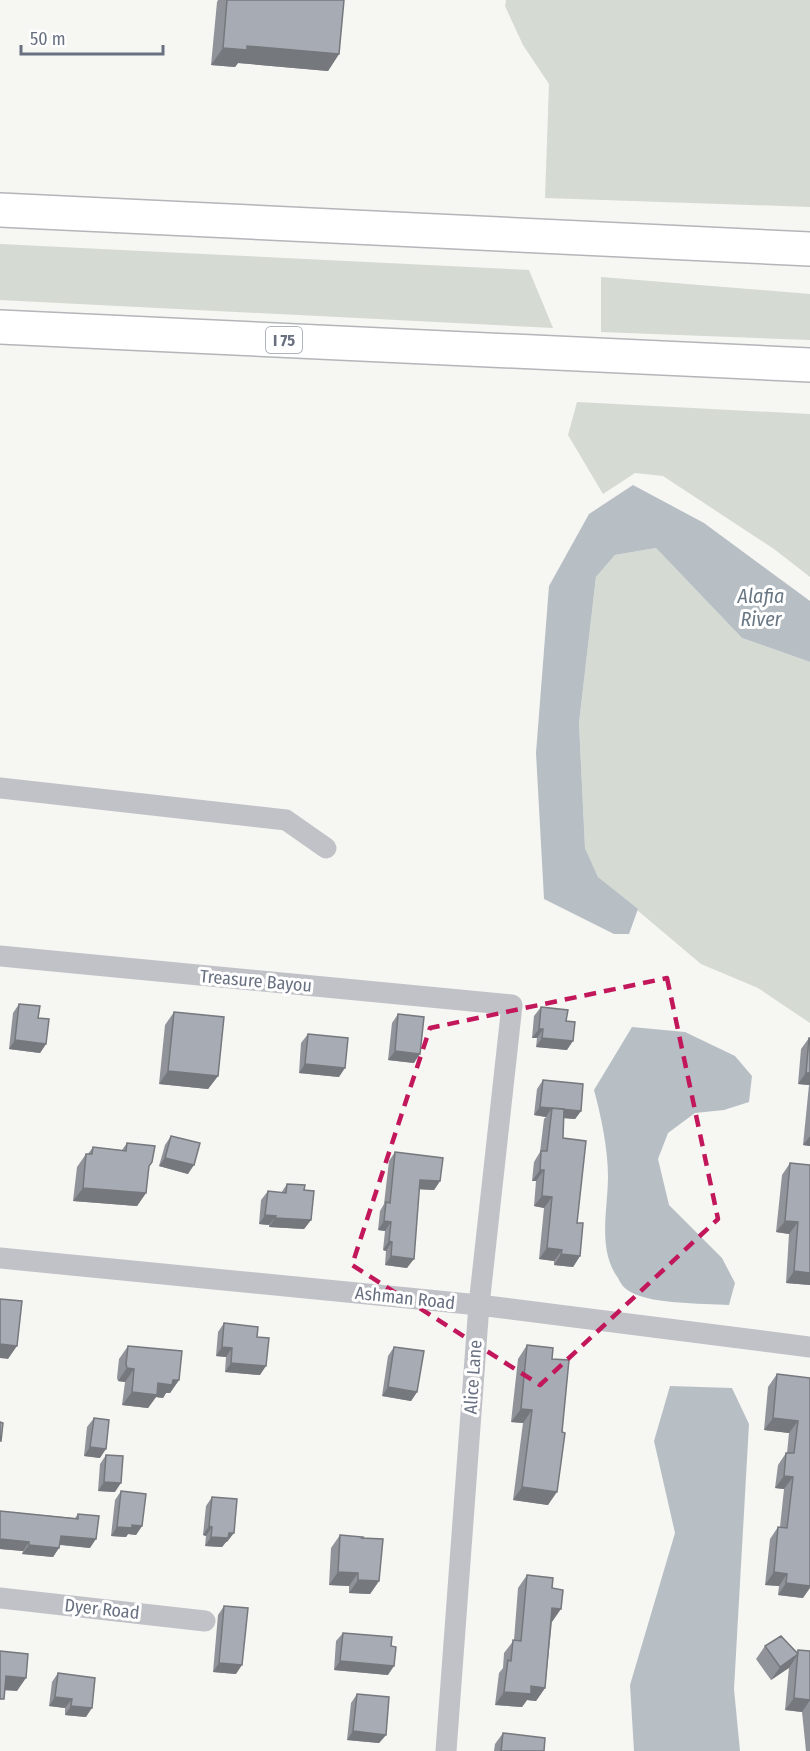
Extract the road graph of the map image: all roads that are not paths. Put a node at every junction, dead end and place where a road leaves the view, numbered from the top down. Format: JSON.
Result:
{"nodes":[{"id":1,"x":0,"y":210,"type":"edge"},
{"id":2,"x":810,"y":249,"type":"edge"},
{"id":3,"x":0,"y":327,"type":"edge"},
{"id":4,"x":810,"y":365,"type":"edge"},
{"id":5,"x":0,"y":788,"type":"edge"},
{"id":6,"x":326,"y":848,"type":"dead end"},
{"id":7,"x":0,"y":956,"type":"edge"},
{"id":8,"x":512,"y":1005,"type":"joint"},
{"id":9,"x":0,"y":1258,"type":"edge"},
{"id":10,"x":479,"y":1305,"type":"junction"},
{"id":11,"x":810,"y":1347,"type":"edge"},
{"id":12,"x":0,"y":1598,"type":"edge"},
{"id":13,"x":205,"y":1621,"type":"dead end"},
{"id":14,"x":446,"y":1751,"type":"edge"}],
"edges":[{"from":1,"to":2,"type":"highway"},
{"from":3,"to":4,"type":"highway","number":"I 75"},
{"from":5,"to":6,"type":"street"},
{"from":7,"to":8,"type":"street","name":"Treasure Bayou"},
{"from":8,"to":10,"type":"street","name":"Alice Lane"},
{"from":9,"to":10,"type":"street","name":"Ashman Road"},
{"from":10,"to":11,"type":"street","name":"Ashman Road"},
{"from":10,"to":14,"type":"street","name":"Alice Lane"},
{"from":12,"to":13,"type":"street","name":"Dyer Road"}]}
